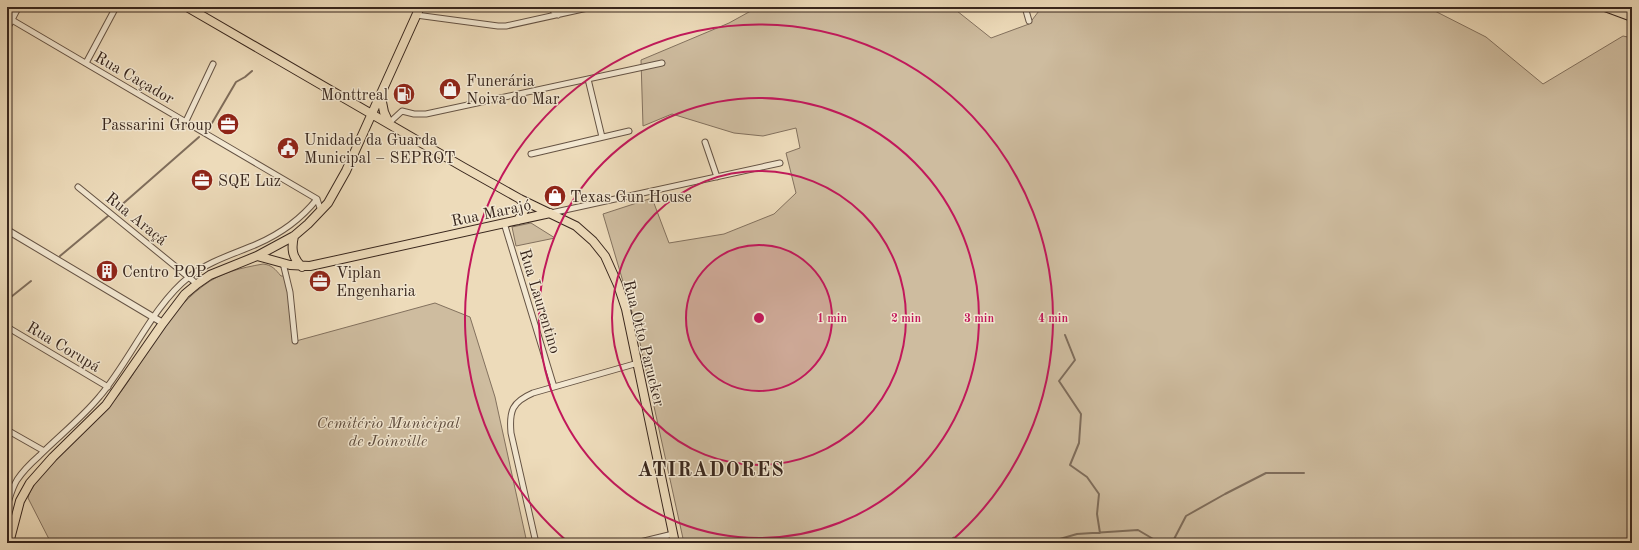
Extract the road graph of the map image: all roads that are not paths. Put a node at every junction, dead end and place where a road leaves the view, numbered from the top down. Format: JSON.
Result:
{"nodes":[{"id":1,"x":18,"y":7,"type":"edge"},
{"id":2,"x":116,"y":7,"type":"edge"},
{"id":3,"x":186,"y":7,"type":"edge"},
{"id":4,"x":420,"y":7,"type":"edge"},
{"id":5,"x":549,"y":7,"type":"edge"},
{"id":6,"x":592,"y":7,"type":"edge"},
{"id":7,"x":1025,"y":7,"type":"edge"},
{"id":8,"x":1605,"y":7,"type":"edge"},
{"id":9,"x":558,"y":15,"type":"junction"},
{"id":10,"x":416,"y":16,"type":"junction"},
{"id":11,"x":1632,"y":17,"type":"edge"},
{"id":12,"x":12,"y":20,"type":"junction"},
{"id":13,"x":1029,"y":21,"type":"dead end"},
{"id":14,"x":7,"y":28,"type":"edge"},
{"id":15,"x":86,"y":63,"type":"junction"},
{"id":16,"x":662,"y":63,"type":"dead end"},
{"id":17,"x":213,"y":64,"type":"dead end"},
{"id":18,"x":588,"y":79,"type":"junction"},
{"id":19,"x":381,"y":95,"type":"junction"},
{"id":20,"x":373,"y":114,"type":"junction"},
{"id":21,"x":186,"y":121,"type":"junction"},
{"id":22,"x":389,"y":123,"type":"junction"},
{"id":23,"x":629,"y":131,"type":"dead end"},
{"id":24,"x":602,"y":137,"type":"junction"},
{"id":25,"x":705,"y":142,"type":"dead end"},
{"id":26,"x":531,"y":154,"type":"dead end"},
{"id":27,"x":780,"y":163,"type":"dead end"},
{"id":28,"x":717,"y":177,"type":"junction"},
{"id":29,"x":78,"y":187,"type":"dead end"},
{"id":30,"x":317,"y":199,"type":"junction"},
{"id":31,"x":520,"y":199,"type":"junction"},
{"id":32,"x":321,"y":211,"type":"junction"},
{"id":33,"x":550,"y":213,"type":"junction"},
{"id":34,"x":518,"y":220,"type":"junction"},
{"id":35,"x":504,"y":223,"type":"junction"},
{"id":36,"x":7,"y":230,"type":"edge"},
{"id":37,"x":294,"y":236,"type":"junction"},
{"id":38,"x":257,"y":256,"type":"junction"},
{"id":39,"x":283,"y":263,"type":"junction"},
{"id":40,"x":302,"y":266,"type":"junction"},
{"id":41,"x":189,"y":277,"type":"junction"},
{"id":42,"x":197,"y":284,"type":"junction"},
{"id":43,"x":154,"y":318,"type":"junction"},
{"id":44,"x":163,"y":323,"type":"junction"},
{"id":45,"x":7,"y":327,"type":"edge"},
{"id":46,"x":296,"y":341,"type":"dead end"},
{"id":47,"x":638,"y":363,"type":"junction"},
{"id":48,"x":108,"y":387,"type":"junction"},
{"id":49,"x":554,"y":387,"type":"junction"},
{"id":50,"x":7,"y":430,"type":"edge"},
{"id":51,"x":44,"y":451,"type":"junction"},
{"id":52,"x":7,"y":506,"type":"edge"},
{"id":53,"x":673,"y":534,"type":"junction"},
{"id":54,"x":9,"y":543,"type":"edge"},
{"id":55,"x":536,"y":543,"type":"edge"},
{"id":56,"x":636,"y":543,"type":"edge"},
{"id":57,"x":675,"y":543,"type":"edge"}],
"edges":[{"from":1,"to":12,"type":"street"},
{"from":2,"to":15,"type":"street"},
{"from":3,"to":20,"type":"main road","name":"Rua Otto Parucker"},
{"from":4,"to":10,"type":"main road"},
{"from":5,"to":9,"type":"street"},
{"from":6,"to":9,"type":"street"},
{"from":7,"to":13,"type":"street"},
{"from":8,"to":11,"type":"main road"},
{"from":9,"to":10,"type":"street"},
{"from":10,"to":19,"type":"main road"},
{"from":12,"to":14,"type":"street"},
{"from":12,"to":15,"type":"street","name":"Rua Caçador"},
{"from":15,"to":21,"type":"street","name":"Rua Caçador"},
{"from":16,"to":18,"type":"street"},
{"from":17,"to":21,"type":"street"},
{"from":18,"to":22,"type":"street"},
{"from":18,"to":24,"type":"street"},
{"from":19,"to":20,"type":"main road"},
{"from":19,"to":22,"type":"main road"},
{"from":20,"to":22,"type":"main road","name":"Rua Otto Parucker"},
{"from":20,"to":32,"type":"main road"},
{"from":21,"to":30,"type":"street","name":"Rua Caçador"},
{"from":22,"to":31,"type":"main road","name":"Rua Otto Parucker"},
{"from":23,"to":24,"type":"street"},
{"from":24,"to":26,"type":"street"},
{"from":25,"to":28,"type":"street"},
{"from":27,"to":28,"type":"street","name":"Rua Marajó"},
{"from":28,"to":33,"type":"street","name":"Rua Marajó"},
{"from":29,"to":41,"type":"street","name":"Rua Araçá"},
{"from":30,"to":32,"type":"street"},
{"from":30,"to":41,"type":"street"},
{"from":31,"to":33,"type":"main road","name":"Rua Otto Parucker"},
{"from":31,"to":34,"type":"main road"},
{"from":32,"to":37,"type":"main road"},
{"from":33,"to":34,"type":"main road","name":"Rua Marajó"},
{"from":33,"to":47,"type":"main road","name":"Rua Otto Parucker"},
{"from":34,"to":35,"type":"main road","name":"Rua Marajó"},
{"from":35,"to":40,"type":"main road","name":"Rua Marajó"},
{"from":35,"to":49,"type":"street","name":"Rua Laurentino"},
{"from":36,"to":43,"type":"street"},
{"from":37,"to":38,"type":"main road"},
{"from":37,"to":40,"type":"main road"},
{"from":38,"to":39,"type":"main road","name":"Rua Marajó"},
{"from":38,"to":42,"type":"main road"},
{"from":39,"to":40,"type":"main road","name":"Rua Marajó"},
{"from":39,"to":46,"type":"street"},
{"from":41,"to":42,"type":"street","name":"Rua Araçá"},
{"from":41,"to":43,"type":"street"},
{"from":42,"to":44,"type":"main road"},
{"from":43,"to":44,"type":"street"},
{"from":43,"to":48,"type":"street"},
{"from":44,"to":54,"type":"main road"},
{"from":45,"to":48,"type":"street","name":"Rua Corupá"},
{"from":47,"to":49,"type":"street"},
{"from":47,"to":53,"type":"main road","name":"Rua Otto Parucker"},
{"from":48,"to":51,"type":"street"},
{"from":49,"to":55,"type":"street"},
{"from":50,"to":51,"type":"street"},
{"from":51,"to":52,"type":"street"},
{"from":53,"to":56,"type":"street"},
{"from":53,"to":57,"type":"main road","name":"Rua Otto Parucker"}]}
